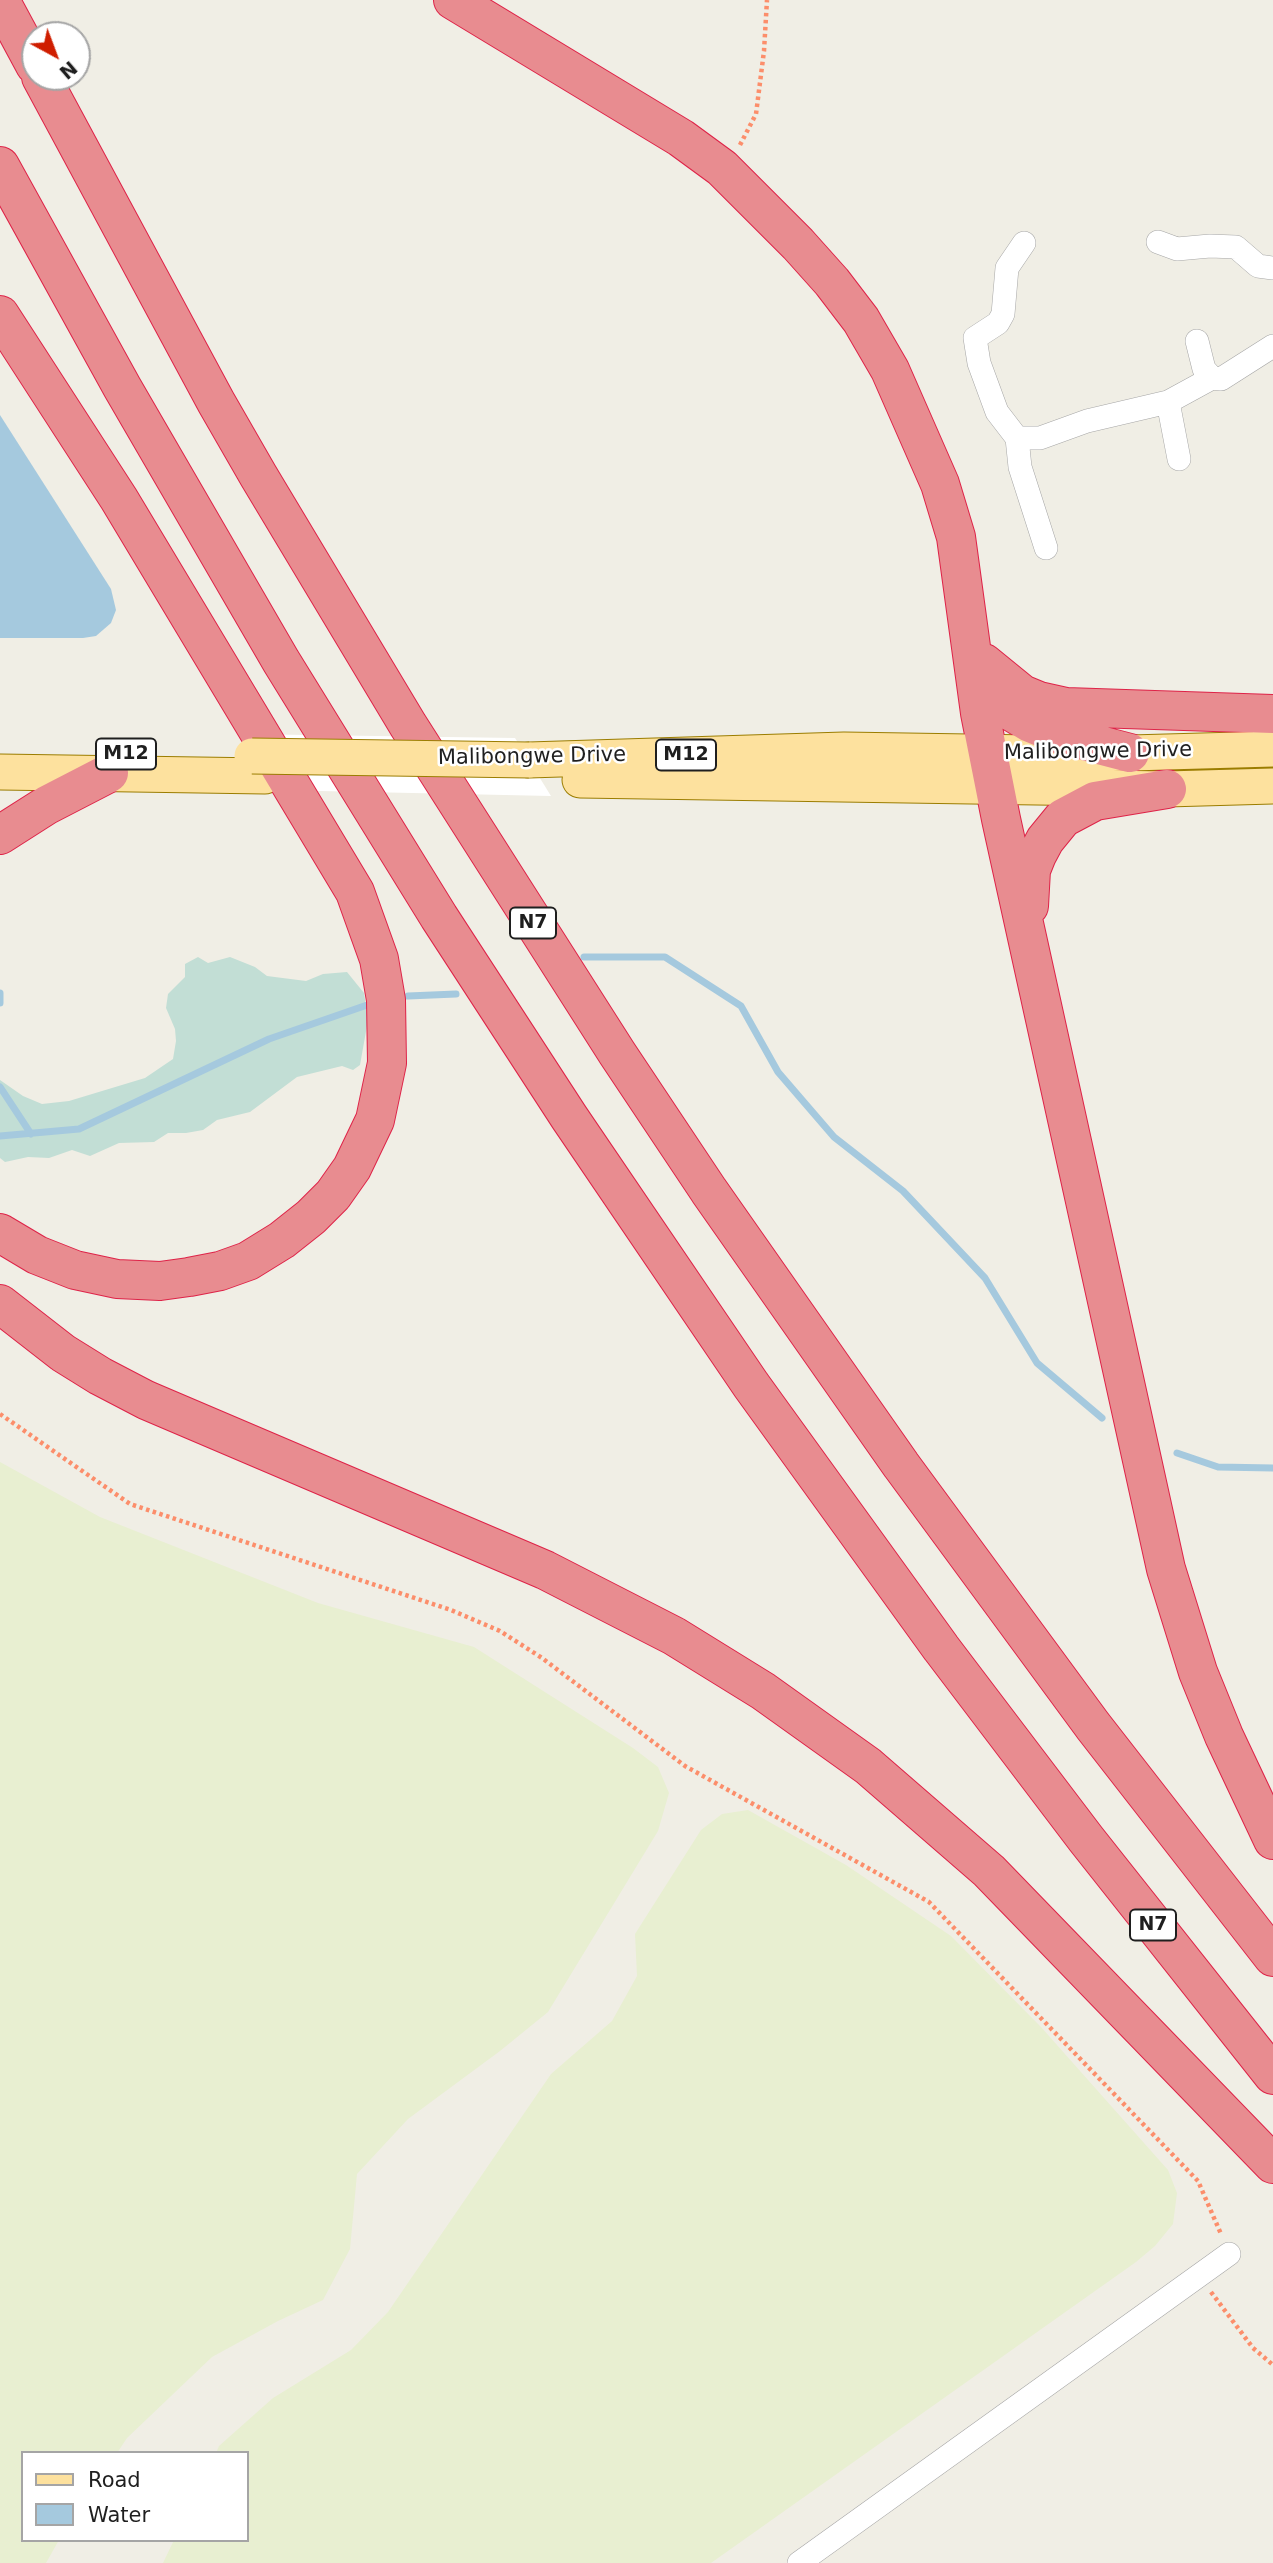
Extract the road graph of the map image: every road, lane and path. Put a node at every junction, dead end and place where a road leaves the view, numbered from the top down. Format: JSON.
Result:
{"nodes":[{"id":1,"x":0,"y":0,"type":"edge"},
{"id":2,"x":453,"y":0,"type":"edge"},
{"id":3,"x":767,"y":0,"type":"edge"},
{"id":4,"x":21,"y":39,"type":"edge"},
{"id":5,"x":49,"y":91,"type":"edge"},
{"id":6,"x":0,"y":166,"type":"edge"},
{"id":7,"x":722,"y":168,"type":"junction"},
{"id":8,"x":1158,"y":242,"type":"dead end"},
{"id":9,"x":1024,"y":243,"type":"dead end"},
{"id":10,"x":1273,"y":268,"type":"edge"},
{"id":11,"x":0,"y":315,"type":"edge"},
{"id":12,"x":1197,"y":341,"type":"dead end"},
{"id":13,"x":1273,"y":346,"type":"edge"},
{"id":14,"x":1212,"y":378,"type":"junction"},
{"id":15,"x":1168,"y":402,"type":"junction"},
{"id":16,"x":1017,"y":438,"type":"junction"},
{"id":17,"x":1179,"y":459,"type":"dead end"},
{"id":18,"x":1046,"y":548,"type":"dead end"},
{"id":19,"x":968,"y":609,"type":"junction"},
{"id":20,"x":984,"y":663,"type":"junction"},
{"id":21,"x":1273,"y":714,"type":"edge"},
{"id":22,"x":1273,"y":749,"type":"edge"},
{"id":23,"x":0,"y":752,"type":"edge"},
{"id":24,"x":1130,"y":753,"type":"junction"},
{"id":25,"x":259,"y":766,"type":"junction"},
{"id":26,"x":991,"y":770,"type":"junction"},
{"id":27,"x":0,"y":772,"type":"edge"},
{"id":28,"x":109,"y":773,"type":"junction"},
{"id":29,"x":1273,"y":786,"type":"edge"},
{"id":30,"x":1167,"y":789,"type":"junction"},
{"id":31,"x":0,"y":835,"type":"edge"},
{"id":32,"x":1027,"y":936,"type":"junction"},
{"id":33,"x":0,"y":1233,"type":"edge"},
{"id":34,"x":0,"y":1304,"type":"edge"},
{"id":35,"x":0,"y":1414,"type":"edge"},
{"id":36,"x":1273,"y":1840,"type":"edge"},
{"id":37,"x":1273,"y":1957,"type":"edge"},
{"id":38,"x":1273,"y":2074,"type":"edge"},
{"id":39,"x":1273,"y":2164,"type":"edge"},
{"id":40,"x":1229,"y":2254,"type":"joint"},
{"id":41,"x":1199,"y":2276,"type":"junction"},
{"id":42,"x":1273,"y":2365,"type":"edge"},
{"id":43,"x":799,"y":2563,"type":"edge"}],
"edges":[{"from":1,"to":4,"type":"highway"},
{"from":2,"to":7,"type":"highway"},
{"from":3,"to":7,"type":"path"},
{"from":5,"to":37,"type":"highway","number":"N7"},
{"from":6,"to":38,"type":"highway","number":"N7"},
{"from":7,"to":19,"type":"highway"},
{"from":8,"to":10,"type":"street"},
{"from":9,"to":16,"type":"street"},
{"from":11,"to":33,"type":"highway"},
{"from":12,"to":14,"type":"street"},
{"from":13,"to":14,"type":"street"},
{"from":14,"to":15,"type":"street"},
{"from":15,"to":16,"type":"street"},
{"from":15,"to":17,"type":"street"},
{"from":16,"to":18,"type":"street"},
{"from":19,"to":20,"type":"highway"},
{"from":19,"to":26,"type":"highway"},
{"from":20,"to":21,"type":"highway"},
{"from":20,"to":24,"type":"highway"},
{"from":22,"to":24,"type":"main road","name":"Malibongwe Drive","number":"M12"},
{"from":23,"to":25,"type":"main road","name":"Malibongwe Drive","number":"M12"},
{"from":24,"to":26,"type":"main road","name":"Malibongwe Drive","number":"M12"},
{"from":25,"to":26,"type":"main road","name":"Malibongwe Drive","number":"M12"},
{"from":25,"to":28,"type":"main road","name":"Malibongwe Drive","number":"M12"},
{"from":26,"to":30,"type":"main road","name":"Malibongwe Drive","number":"M12"},
{"from":26,"to":32,"type":"highway"},
{"from":27,"to":28,"type":"main road","name":"Malibongwe Drive","number":"M12"},
{"from":28,"to":31,"type":"highway"},
{"from":29,"to":30,"type":"main road","name":"Malibongwe Drive","number":"M12"},
{"from":30,"to":32,"type":"highway"},
{"from":32,"to":36,"type":"highway"},
{"from":34,"to":39,"type":"highway"},
{"from":35,"to":40,"type":"path"},
{"from":40,"to":41,"type":"street"},
{"from":41,"to":42,"type":"path"},
{"from":41,"to":43,"type":"street"}]}
